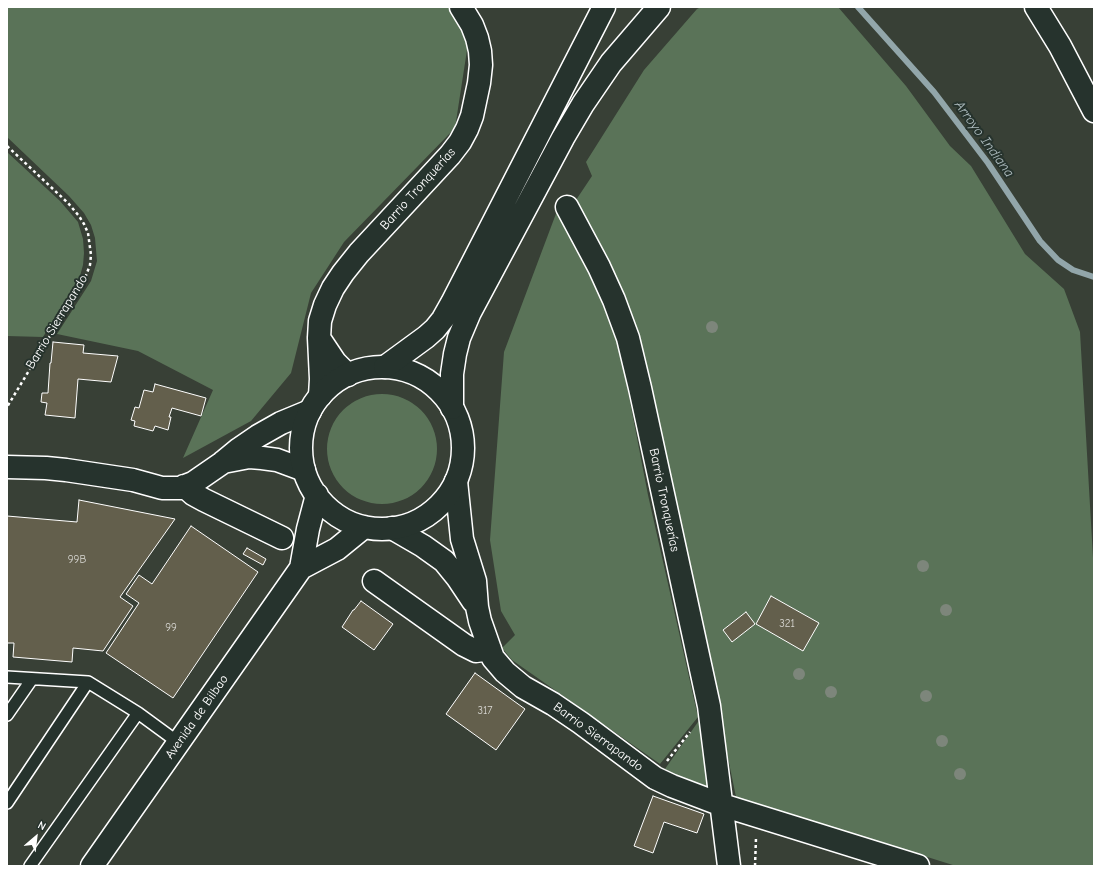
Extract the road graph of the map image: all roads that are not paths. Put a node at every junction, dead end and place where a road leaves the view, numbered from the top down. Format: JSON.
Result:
{"nodes":[{"id":1,"x":461,"y":7,"type":"edge"},
{"id":2,"x":604,"y":7,"type":"edge"},
{"id":3,"x":659,"y":7,"type":"edge"},
{"id":4,"x":1036,"y":7,"type":"edge"},
{"id":5,"x":1094,"y":111,"type":"edge"},
{"id":6,"x":567,"y":207,"type":"dead end"},
{"id":7,"x":470,"y":312,"type":"junction"},
{"id":8,"x":319,"y":338,"type":"junction"},
{"id":9,"x":395,"y":369,"type":"junction"},
{"id":10,"x":348,"y":374,"type":"junction"},
{"id":11,"x":315,"y":403,"type":"junction"},
{"id":12,"x":452,"y":408,"type":"junction"},
{"id":13,"x":222,"y":463,"type":"junction"},
{"id":14,"x":7,"y":467,"type":"edge"},
{"id":15,"x":304,"y":470,"type":"junction"},
{"id":16,"x":456,"y":481,"type":"junction"},
{"id":17,"x":184,"y":486,"type":"junction"},
{"id":18,"x":317,"y":495,"type":"junction"},
{"id":19,"x":364,"y":527,"type":"junction"},
{"id":20,"x":392,"y":528,"type":"junction"},
{"id":21,"x":282,"y":538,"type":"dead end"},
{"id":22,"x":301,"y":568,"type":"junction"},
{"id":23,"x":374,"y":581,"type":"dead end"},
{"id":24,"x":477,"y":607,"type":"junction"},
{"id":25,"x":490,"y":649,"type":"junction"},
{"id":26,"x":7,"y":677,"type":"edge"},
{"id":27,"x":32,"y":679,"type":"junction"},
{"id":28,"x":88,"y":682,"type":"junction"},
{"id":29,"x":138,"y":713,"type":"junction"},
{"id":30,"x":7,"y":715,"type":"edge"},
{"id":31,"x":179,"y":743,"type":"junction"},
{"id":32,"x":7,"y":803,"type":"edge"},
{"id":33,"x":722,"y":805,"type":"junction"},
{"id":34,"x":30,"y":866,"type":"edge"},
{"id":35,"x":92,"y":866,"type":"edge"},
{"id":36,"x":729,"y":866,"type":"edge"},
{"id":37,"x":918,"y":866,"type":"edge"}],
"edges":[{"from":1,"to":8,"type":"main road","name":"Barrio Tronquerías"},
{"from":2,"to":9,"type":"main road"},
{"from":3,"to":7,"type":"main road"},
{"from":4,"to":5,"type":"main road"},
{"from":6,"to":33,"type":"main road","name":"Barrio Tronquerías"},
{"from":7,"to":9,"type":"main road"},
{"from":7,"to":12,"type":"main road"},
{"from":8,"to":10,"type":"main road"},
{"from":8,"to":11,"type":"main road","name":"Barrio Tronquerías"},
{"from":9,"to":10,"type":"main road"},
{"from":9,"to":12,"type":"main road"},
{"from":10,"to":11,"type":"main road"},
{"from":11,"to":13,"type":"main road"},
{"from":11,"to":15,"type":"main road"},
{"from":12,"to":16,"type":"main road"},
{"from":13,"to":15,"type":"main road"},
{"from":13,"to":17,"type":"main road"},
{"from":14,"to":17,"type":"main road"},
{"from":15,"to":18,"type":"main road"},
{"from":16,"to":20,"type":"main road"},
{"from":16,"to":24,"type":"main road"},
{"from":17,"to":21,"type":"main road"},
{"from":18,"to":19,"type":"main road"},
{"from":18,"to":22,"type":"main road"},
{"from":19,"to":20,"type":"main road"},
{"from":19,"to":22,"type":"main road"},
{"from":20,"to":24,"type":"main road"},
{"from":22,"to":31,"type":"main road","name":"Avenida de Bilbao"},
{"from":23,"to":25,"type":"main road"},
{"from":24,"to":25,"type":"main road","name":"Barrio Sierrapando"},
{"from":25,"to":33,"type":"main road","name":"Barrio Sierrapando"},
{"from":26,"to":27,"type":"lane"},
{"from":27,"to":28,"type":"lane"},
{"from":27,"to":30,"type":"lane"},
{"from":28,"to":29,"type":"lane"},
{"from":28,"to":32,"type":"lane"},
{"from":29,"to":31,"type":"lane"},
{"from":29,"to":34,"type":"lane"},
{"from":31,"to":35,"type":"main road","name":"Avenida de Bilbao"},
{"from":33,"to":36,"type":"main road"},
{"from":33,"to":37,"type":"main road","name":"Barrio Sierrapando"}]}
